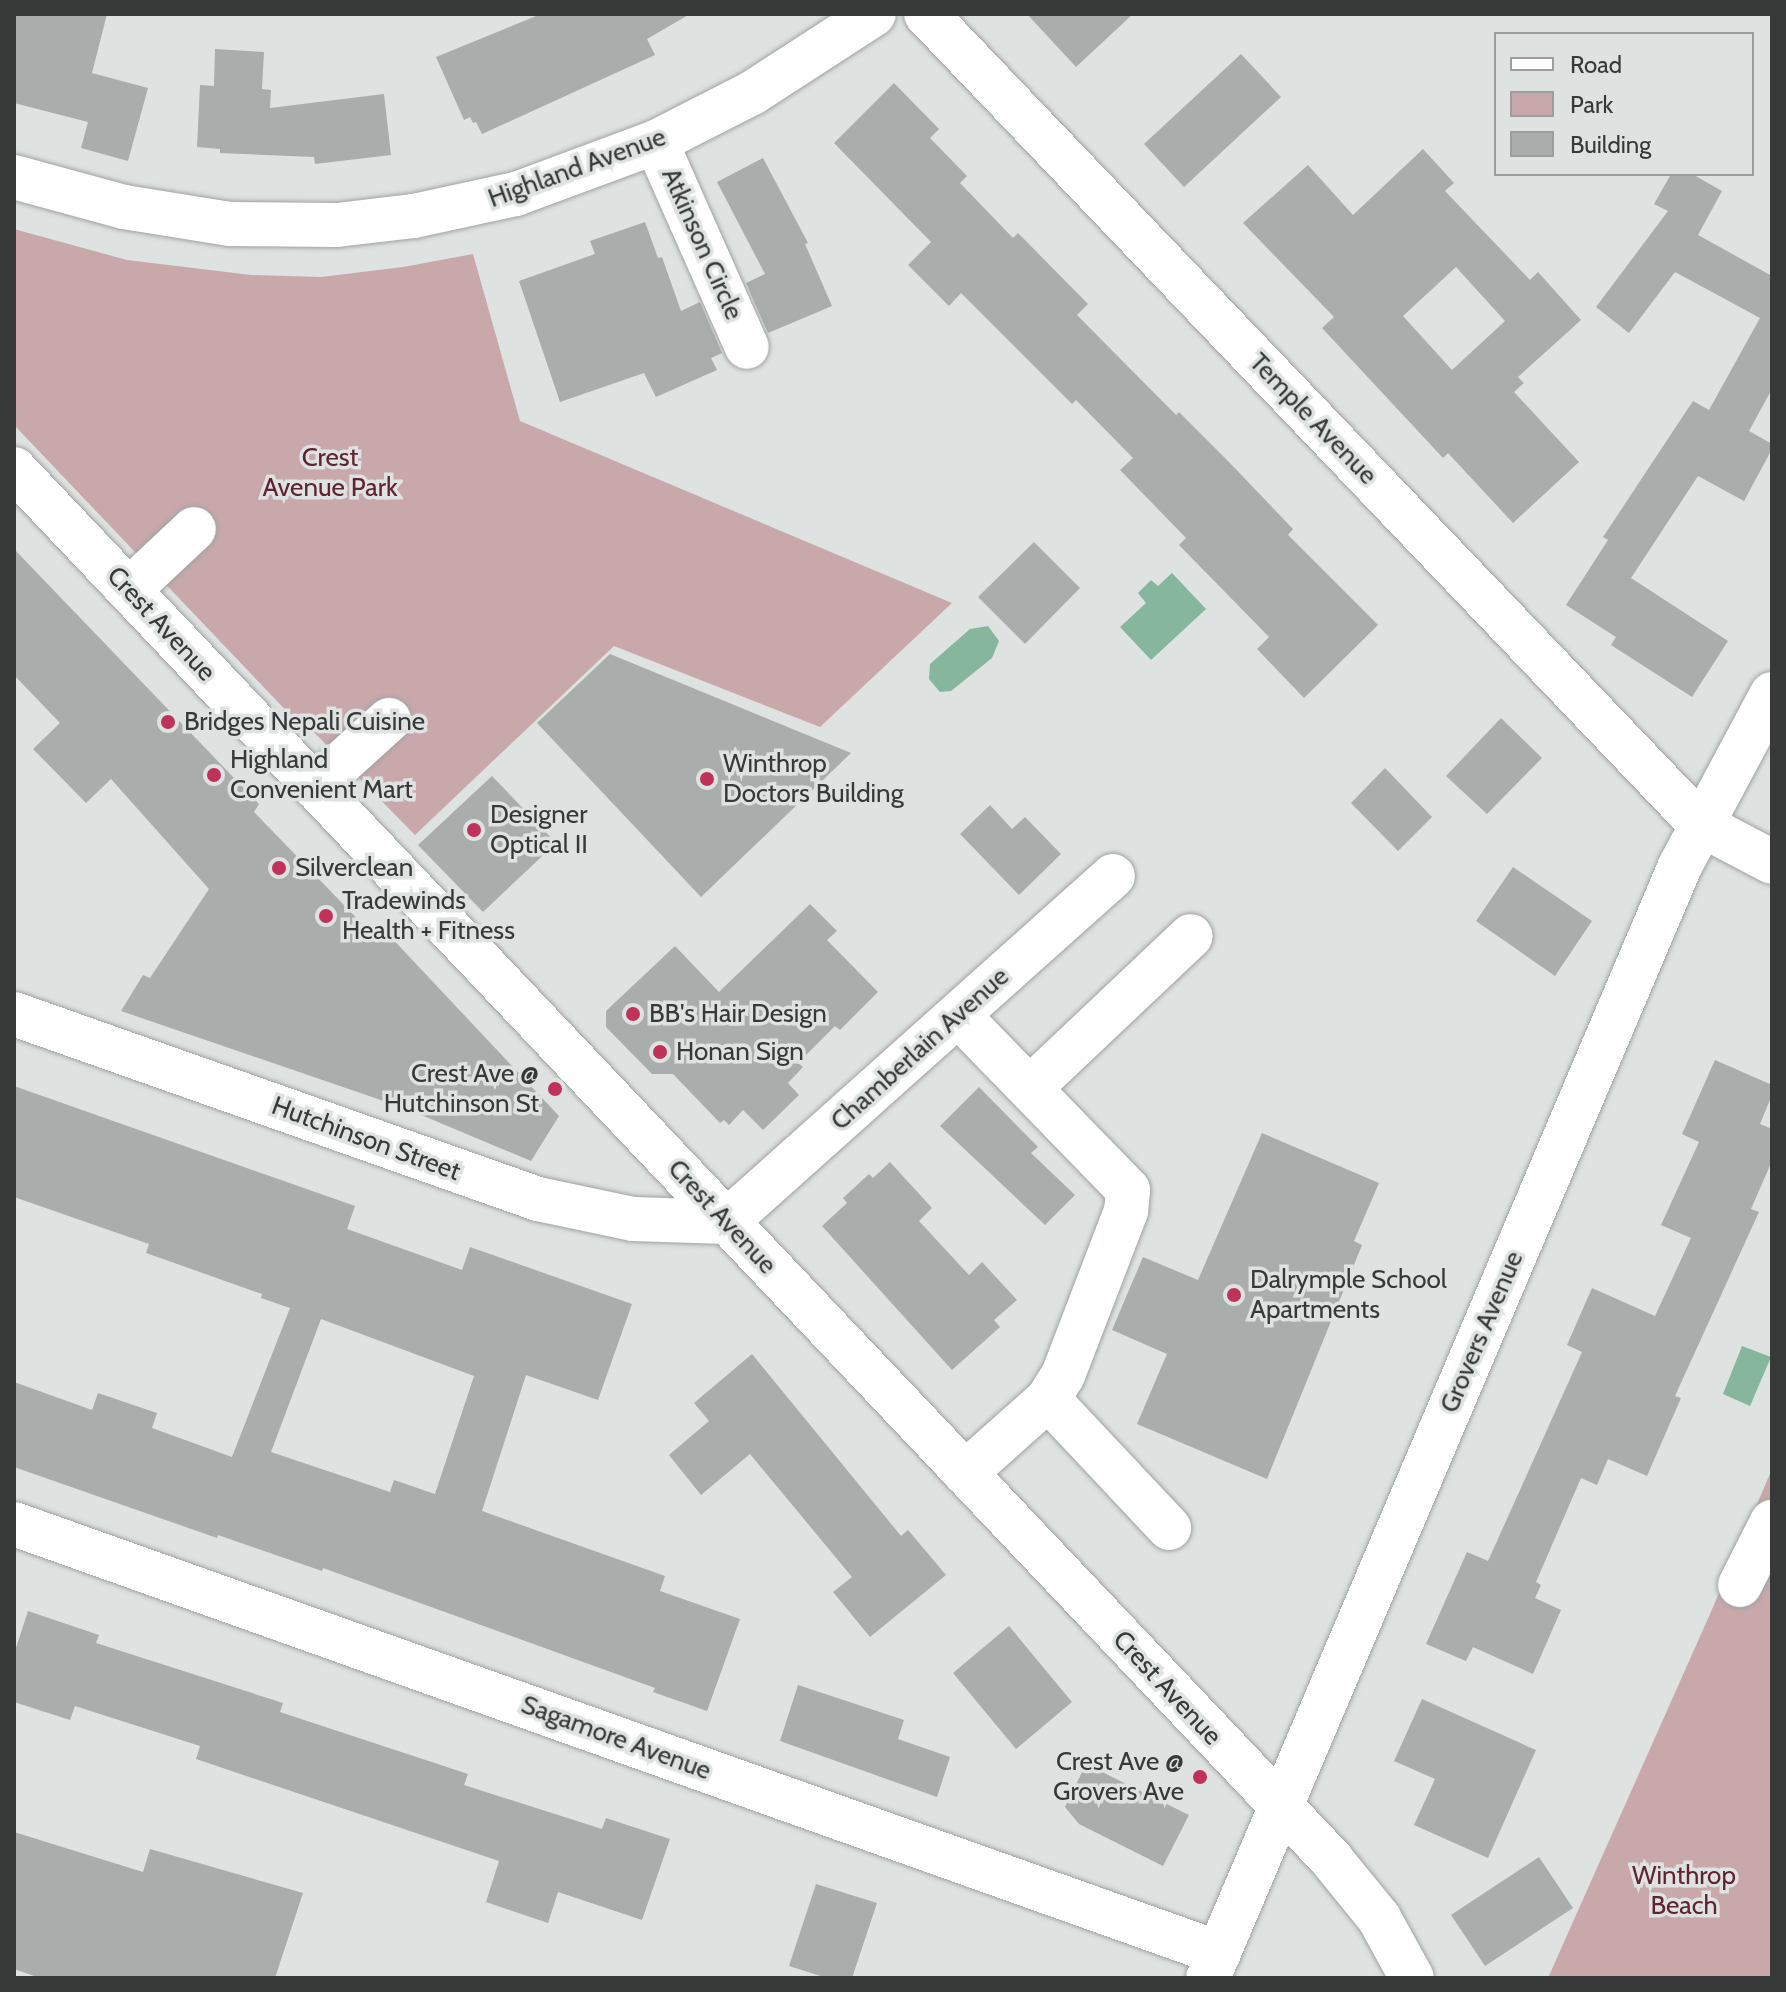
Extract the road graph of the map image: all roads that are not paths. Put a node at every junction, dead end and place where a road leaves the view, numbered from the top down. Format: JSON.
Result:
{"nodes":[{"id":1,"x":874,"y":14,"type":"edge"},
{"id":2,"x":926,"y":14,"type":"edge"},
{"id":3,"x":656,"y":142,"type":"junction"},
{"id":4,"x":14,"y":177,"type":"edge"},
{"id":5,"x":747,"y":347,"type":"dead end"},
{"id":6,"x":14,"y":469,"type":"edge"},
{"id":7,"x":194,"y":529,"type":"dead end"},
{"id":8,"x":129,"y":590,"type":"junction"},
{"id":9,"x":1772,"y":694,"type":"edge"},
{"id":10,"x":389,"y":720,"type":"dead end"},
{"id":11,"x":315,"y":787,"type":"junction"},
{"id":12,"x":1700,"y":824,"type":"junction"},
{"id":13,"x":1772,"y":862,"type":"edge"},
{"id":14,"x":1113,"y":876,"type":"dead end"},
{"id":15,"x":1191,"y":936,"type":"dead end"},
{"id":16,"x":14,"y":1014,"type":"edge"},
{"id":17,"x":958,"y":1015,"type":"junction"},
{"id":18,"x":1030,"y":1088,"type":"junction"},
{"id":19,"x":726,"y":1222,"type":"junction"},
{"id":20,"x":1048,"y":1399,"type":"junction"},
{"id":21,"x":965,"y":1473,"type":"junction"},
{"id":22,"x":1772,"y":1522,"type":"edge"},
{"id":23,"x":14,"y":1524,"type":"edge"},
{"id":24,"x":1169,"y":1528,"type":"dead end"},
{"id":25,"x":1740,"y":1585,"type":"dead end"},
{"id":26,"x":1281,"y":1807,"type":"junction"},
{"id":27,"x":1213,"y":1965,"type":"edge"},
{"id":28,"x":1412,"y":1978,"type":"edge"}],
"edges":[{"from":1,"to":3,"type":"street","name":"Highland Avenue"},
{"from":2,"to":12,"type":"street","name":"Temple Avenue"},
{"from":3,"to":4,"type":"street","name":"Highland Avenue"},
{"from":3,"to":5,"type":"street","name":"Atkinson Circle"},
{"from":6,"to":8,"type":"street","name":"Crest Avenue"},
{"from":7,"to":8,"type":"street"},
{"from":8,"to":11,"type":"street","name":"Crest Avenue"},
{"from":9,"to":12,"type":"street","name":"Grovers Avenue"},
{"from":10,"to":11,"type":"street"},
{"from":11,"to":19,"type":"street","name":"Crest Avenue"},
{"from":12,"to":13,"type":"street","name":"Temple Avenue"},
{"from":12,"to":26,"type":"street","name":"Grovers Avenue"},
{"from":14,"to":17,"type":"street","name":"Chamberlain Avenue"},
{"from":15,"to":18,"type":"street"},
{"from":16,"to":19,"type":"street","name":"Hutchinson Street"},
{"from":17,"to":18,"type":"street"},
{"from":17,"to":19,"type":"street","name":"Chamberlain Avenue"},
{"from":18,"to":20,"type":"street"},
{"from":19,"to":21,"type":"street","name":"Crest Avenue"},
{"from":20,"to":21,"type":"street"},
{"from":20,"to":24,"type":"street"},
{"from":21,"to":26,"type":"street","name":"Crest Avenue"},
{"from":22,"to":25,"type":"street"},
{"from":23,"to":27,"type":"street","name":"Sagamore Avenue"},
{"from":26,"to":27,"type":"street","name":"Grovers Avenue"},
{"from":26,"to":28,"type":"street","name":"Crest Avenue"}]}
